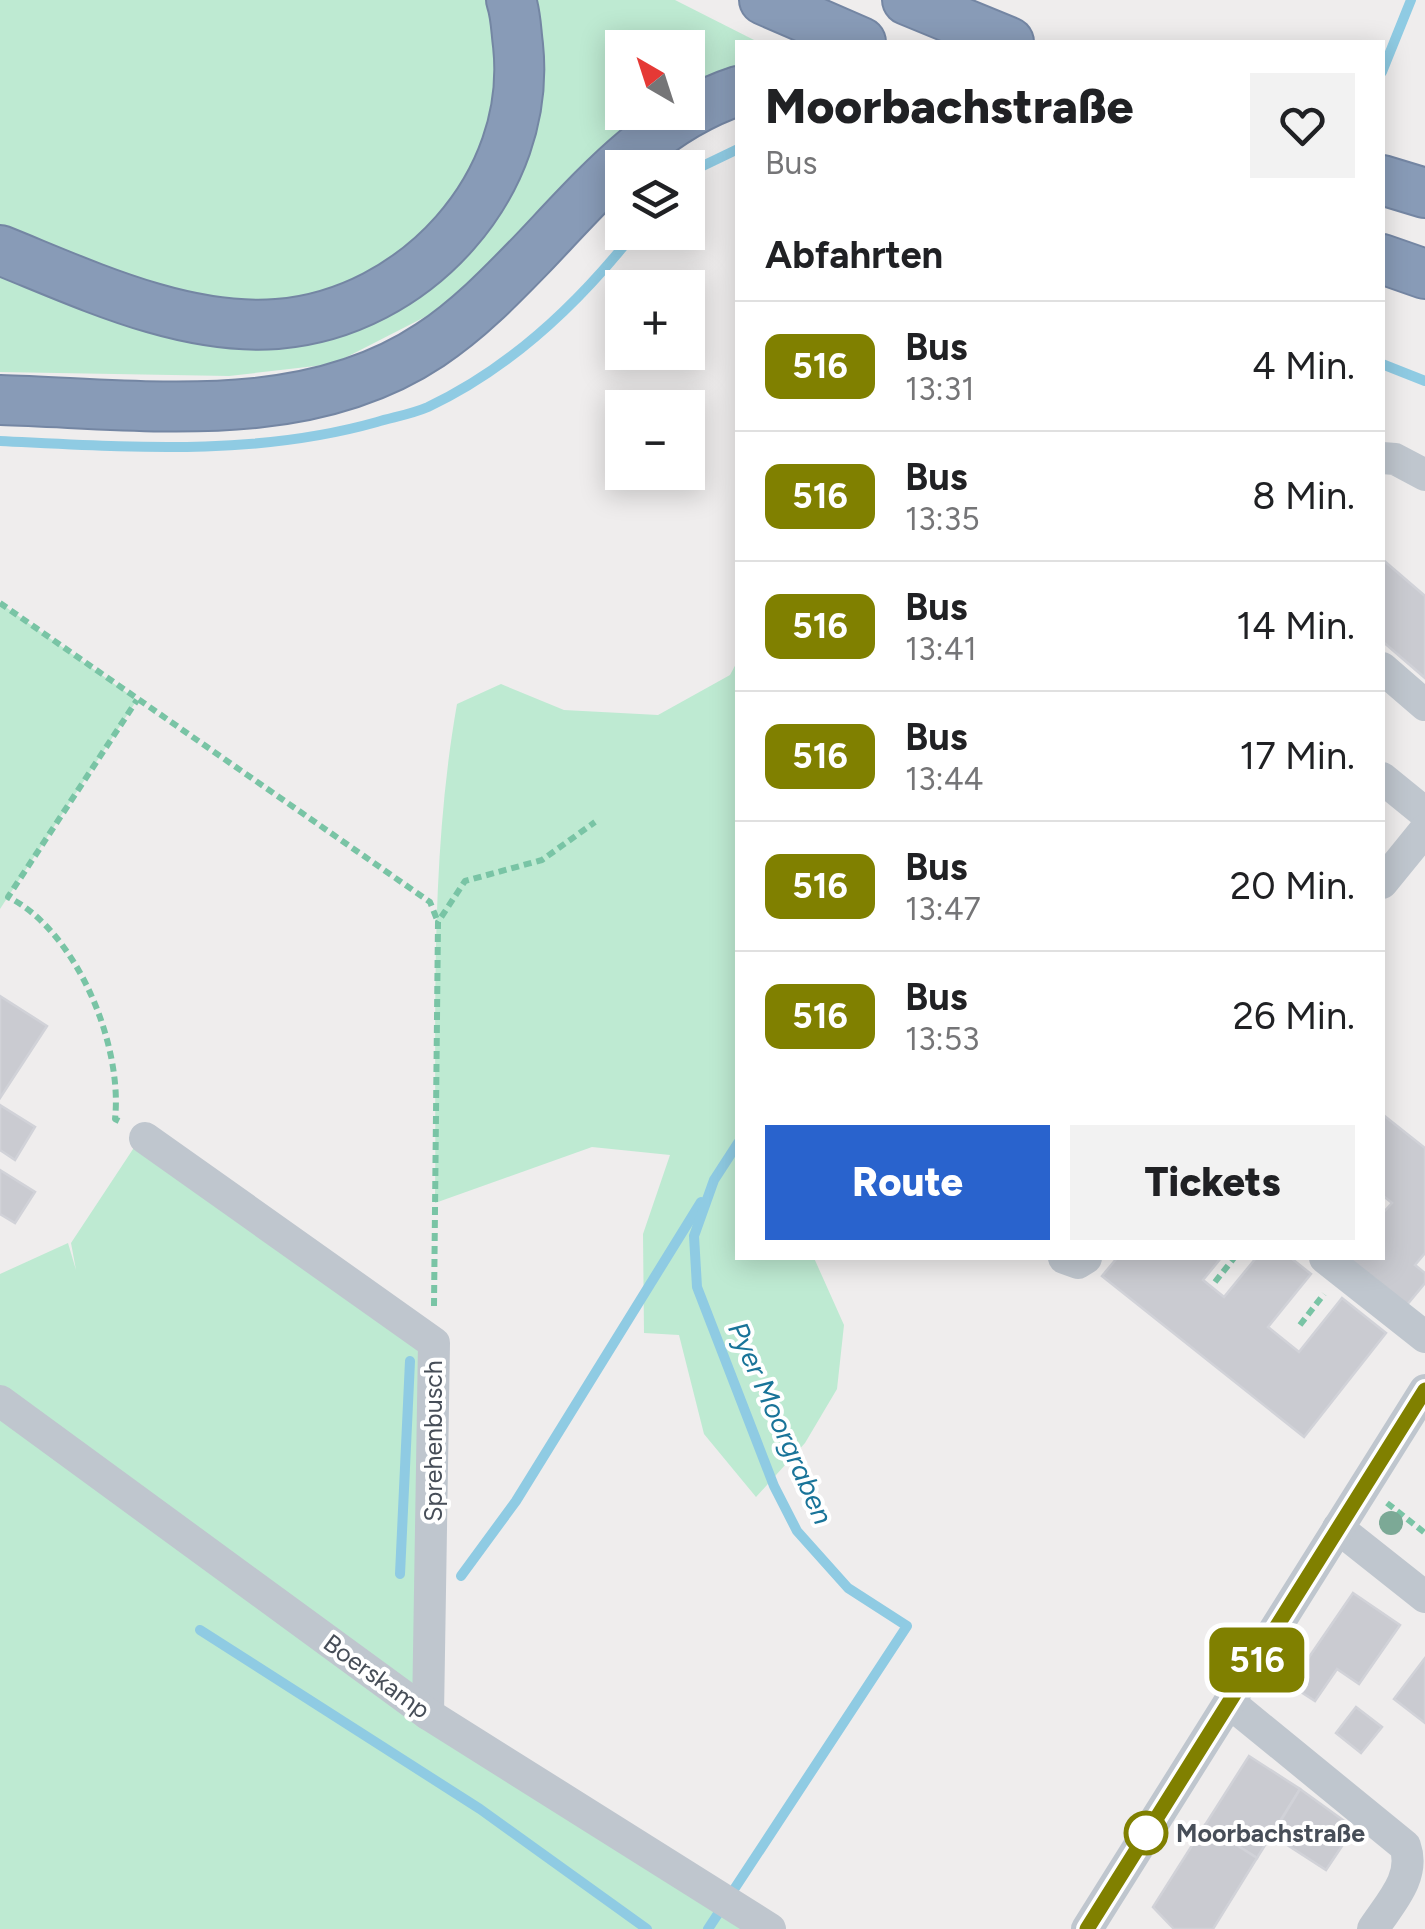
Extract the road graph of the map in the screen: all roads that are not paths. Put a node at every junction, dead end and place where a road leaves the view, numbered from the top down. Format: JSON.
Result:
{"nodes":[{"id":1,"x":512,"y":0,"type":"edge"},
{"id":2,"x":764,"y":0,"type":"edge"},
{"id":3,"x":907,"y":0,"type":"edge"},
{"id":4,"x":856,"y":40,"type":"edge"},
{"id":5,"x":1004,"y":40,"type":"edge"},
{"id":6,"x":735,"y":92,"type":"edge"},
{"id":7,"x":1385,"y":181,"type":"edge"},
{"id":8,"x":1425,"y":193,"type":"edge"},
{"id":9,"x":0,"y":250,"type":"edge"},
{"id":10,"x":1385,"y":260,"type":"edge"},
{"id":11,"x":1425,"y":274,"type":"edge"},
{"id":12,"x":0,"y":400,"type":"edge"},
{"id":13,"x":1385,"y":458,"type":"edge"},
{"id":14,"x":1425,"y":475,"type":"edge"},
{"id":15,"x":1385,"y":671,"type":"edge"},
{"id":16,"x":1425,"y":705,"type":"edge"},
{"id":17,"x":1385,"y":780,"type":"edge"},
{"id":18,"x":1425,"y":813,"type":"edge"},
{"id":19,"x":1425,"y":830,"type":"edge"},
{"id":20,"x":1385,"y":880,"type":"edge"},
{"id":21,"x":145,"y":1138,"type":"road end"},
{"id":22,"x":1328,"y":1260,"type":"edge"},
{"id":23,"x":1425,"y":1337,"type":"edge"},
{"id":24,"x":1425,"y":1390,"type":"edge"},
{"id":25,"x":0,"y":1401,"type":"edge"},
{"id":26,"x":1338,"y":1528,"type":"junction"},
{"id":27,"x":1425,"y":1597,"type":"edge"},
{"id":28,"x":1230,"y":1703,"type":"junction"},
{"id":29,"x":428,"y":1714,"type":"junction"},
{"id":30,"x":770,"y":1929,"type":"edge"},
{"id":31,"x":1087,"y":1929,"type":"edge"},
{"id":32,"x":1373,"y":1929,"type":"edge"}],
"edges":[{"from":1,"to":9,"type":"highway"},
{"from":2,"to":4,"type":"highway"},
{"from":3,"to":5,"type":"highway"},
{"from":6,"to":12,"type":"highway"},
{"from":7,"to":8,"type":"highway"},
{"from":10,"to":11,"type":"highway"},
{"from":13,"to":14,"type":"street"},
{"from":15,"to":16,"type":"street"},
{"from":17,"to":18,"type":"street"},
{"from":19,"to":20,"type":"street"},
{"from":21,"to":29,"type":"street","name":"Sprehenbusch"},
{"from":22,"to":23,"type":"street"},
{"from":24,"to":26,"type":"street"},
{"from":25,"to":29,"type":"street","name":"Boerskamp"},
{"from":26,"to":27,"type":"street"},
{"from":26,"to":28,"type":"street"},
{"from":28,"to":31,"type":"street"},
{"from":28,"to":32,"type":"street"},
{"from":29,"to":30,"type":"street","name":"Boerskamp"}]}
